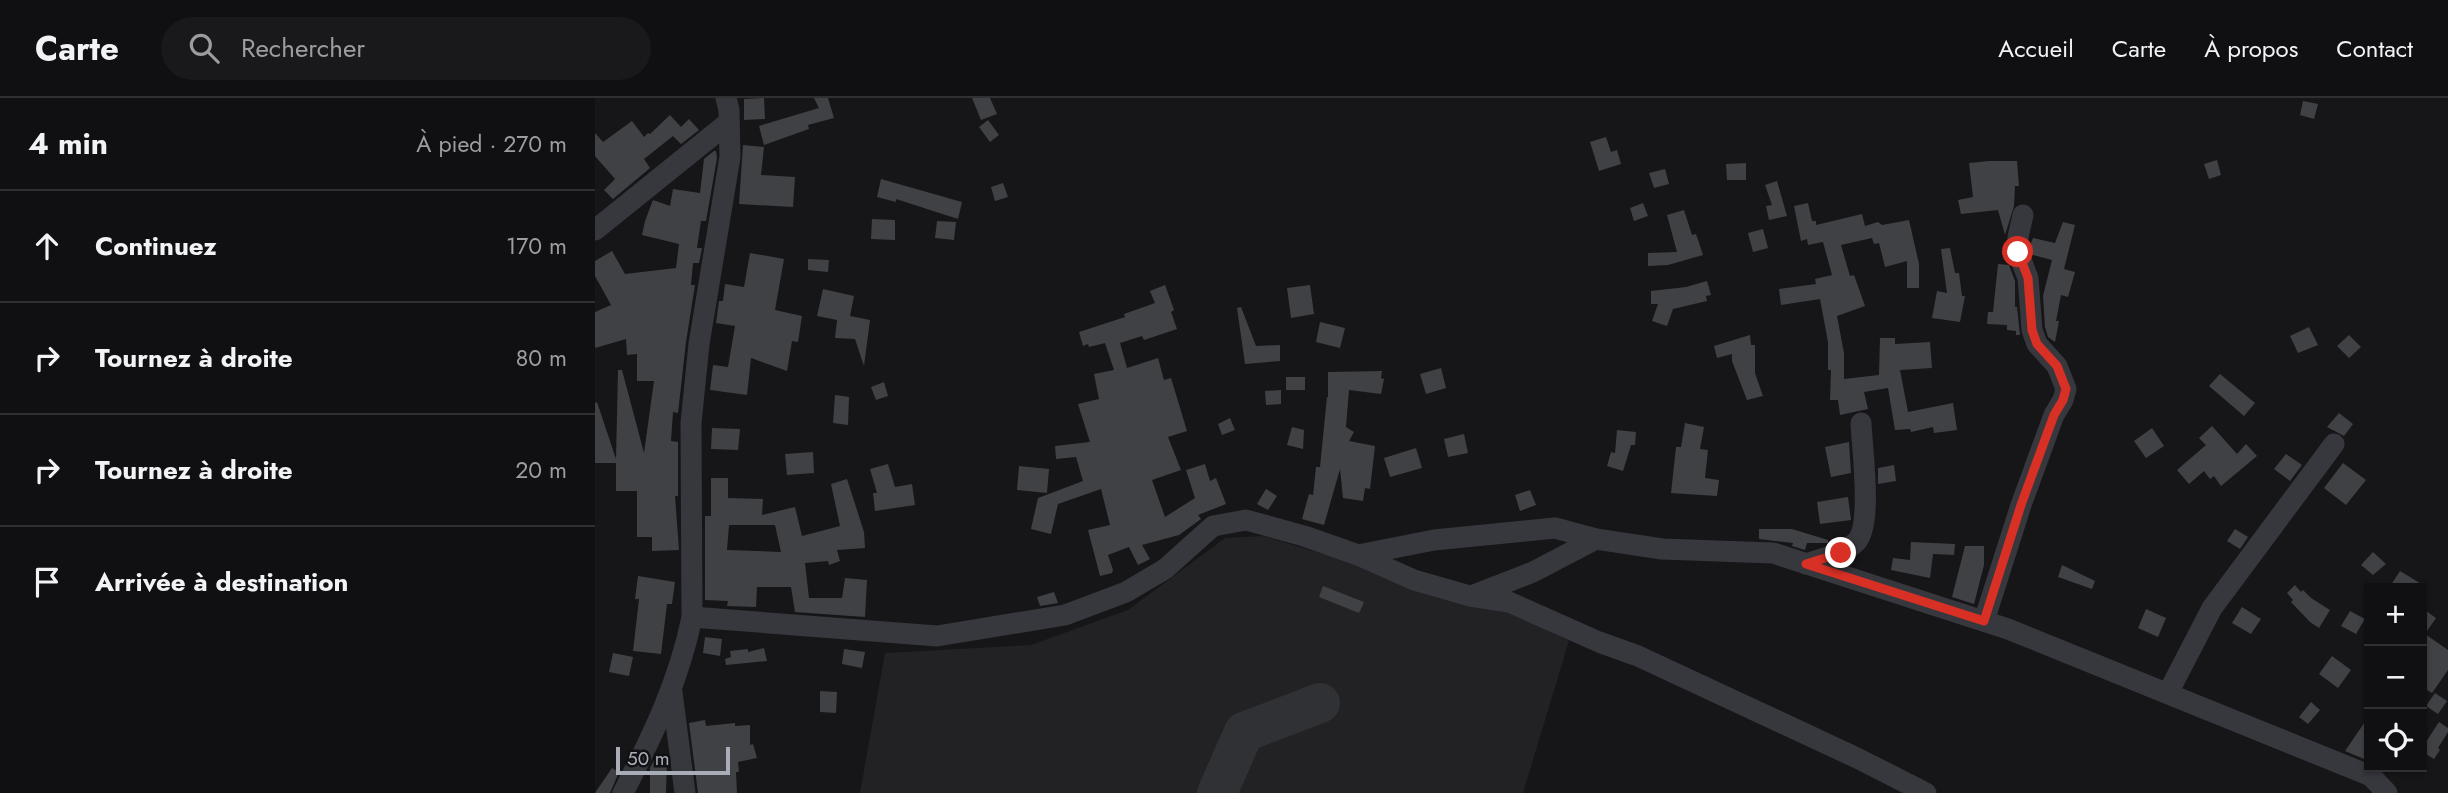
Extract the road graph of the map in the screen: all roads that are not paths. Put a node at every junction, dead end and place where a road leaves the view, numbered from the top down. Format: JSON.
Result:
{"nodes":[{"id":1,"x":726,"y":98,"type":"edge"},
{"id":2,"x":729,"y":122,"type":"junction"},
{"id":3,"x":2022,"y":215,"type":"dead end"},
{"id":4,"x":595,"y":230,"type":"edge"},
{"id":5,"x":1861,"y":423,"type":"dead end"},
{"id":6,"x":2334,"y":444,"type":"dead end"},
{"id":7,"x":1596,"y":539,"type":"junction"},
{"id":8,"x":1358,"y":555,"type":"junction"},
{"id":9,"x":1806,"y":564,"type":"junction"},
{"id":10,"x":1470,"y":596,"type":"junction"},
{"id":11,"x":692,"y":617,"type":"junction"},
{"id":12,"x":1984,"y":621,"type":"junction"},
{"id":13,"x":672,"y":692,"type":"junction"},
{"id":14,"x":2168,"y":693,"type":"junction"},
{"id":15,"x":623,"y":793,"type":"edge"},
{"id":16,"x":685,"y":793,"type":"edge"},
{"id":17,"x":1926,"y":793,"type":"edge"},
{"id":18,"x":2387,"y":793,"type":"edge"}],
"edges":[{"from":1,"to":2,"type":"street"},
{"from":2,"to":4,"type":"street"},
{"from":2,"to":11,"type":"street"},
{"from":3,"to":12,"type":"street"},
{"from":5,"to":9,"type":"street"},
{"from":6,"to":14,"type":"street"},
{"from":7,"to":8,"type":"street"},
{"from":7,"to":9,"type":"street"},
{"from":7,"to":10,"type":"street"},
{"from":8,"to":10,"type":"street"},
{"from":8,"to":11,"type":"street"},
{"from":9,"to":12,"type":"street"},
{"from":10,"to":17,"type":"street"},
{"from":11,"to":13,"type":"street"},
{"from":12,"to":14,"type":"street"},
{"from":13,"to":15,"type":"street"},
{"from":13,"to":16,"type":"street"},
{"from":14,"to":18,"type":"street"}]}
